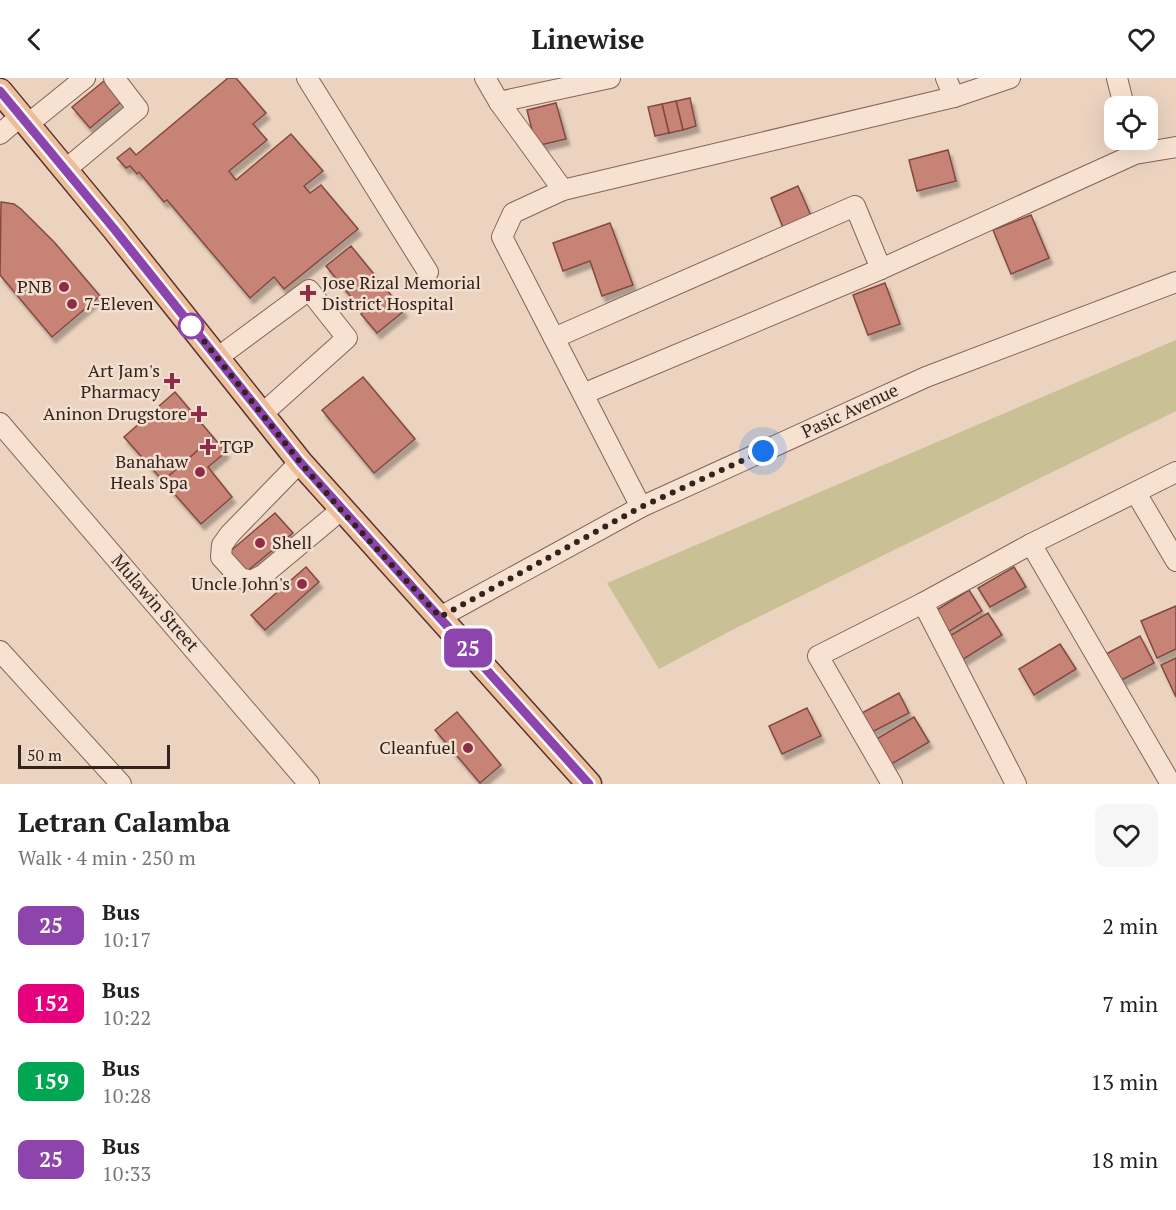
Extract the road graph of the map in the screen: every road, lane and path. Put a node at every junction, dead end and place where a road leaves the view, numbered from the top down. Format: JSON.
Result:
{"nodes":[{"id":1,"x":85,"y":78,"type":"edge"},
{"id":2,"x":114,"y":78,"type":"edge"},
{"id":3,"x":307,"y":78,"type":"edge"},
{"id":4,"x":485,"y":78,"type":"edge"},
{"id":5,"x":610,"y":78,"type":"edge"},
{"id":6,"x":946,"y":78,"type":"edge"},
{"id":7,"x":1010,"y":78,"type":"edge"},
{"id":8,"x":1117,"y":78,"type":"edge"},
{"id":9,"x":0,"y":91,"type":"edge"},
{"id":10,"x":1122,"y":96,"type":"edge"},
{"id":11,"x":954,"y":97,"type":"junction"},
{"id":12,"x":499,"y":102,"type":"junction"},
{"id":13,"x":24,"y":120,"type":"junction"},
{"id":14,"x":0,"y":134,"type":"edge"},
{"id":15,"x":1158,"y":147,"type":"edge"},
{"id":16,"x":1176,"y":147,"type":"edge"},
{"id":17,"x":1127,"y":150,"type":"edge"},
{"id":18,"x":65,"y":170,"type":"junction"},
{"id":19,"x":563,"y":190,"type":"junction"},
{"id":20,"x":881,"y":269,"type":"junction"},
{"id":21,"x":428,"y":272,"type":"dead end"},
{"id":22,"x":1176,"y":282,"type":"edge"},
{"id":23,"x":554,"y":338,"type":"junction"},
{"id":24,"x":216,"y":358,"type":"junction"},
{"id":25,"x":583,"y":394,"type":"junction"},
{"id":26,"x":261,"y":415,"type":"junction"},
{"id":27,"x":0,"y":423,"type":"edge"},
{"id":28,"x":300,"y":462,"type":"junction"},
{"id":29,"x":1176,"y":472,"type":"edge"},
{"id":30,"x":1136,"y":493,"type":"junction"},
{"id":31,"x":641,"y":507,"type":"junction"},
{"id":32,"x":341,"y":510,"type":"junction"},
{"id":33,"x":1031,"y":544,"type":"junction"},
{"id":34,"x":1176,"y":561,"type":"edge"},
{"id":35,"x":923,"y":603,"type":"junction"},
{"id":36,"x":440,"y":617,"type":"junction"},
{"id":37,"x":0,"y":651,"type":"edge"},
{"id":38,"x":120,"y":784,"type":"edge"},
{"id":39,"x":309,"y":784,"type":"edge"},
{"id":40,"x":589,"y":784,"type":"edge"},
{"id":41,"x":892,"y":784,"type":"edge"},
{"id":42,"x":1016,"y":784,"type":"edge"},
{"id":43,"x":1171,"y":784,"type":"edge"}],
"edges":[{"from":1,"to":13,"type":"street"},
{"from":2,"to":18,"type":"street"},
{"from":3,"to":21,"type":"street"},
{"from":4,"to":12,"type":"street"},
{"from":5,"to":12,"type":"street"},
{"from":6,"to":11,"type":"street"},
{"from":7,"to":11,"type":"street"},
{"from":8,"to":10,"type":"street"},
{"from":9,"to":13,"type":"main road"},
{"from":11,"to":19,"type":"street"},
{"from":12,"to":19,"type":"street"},
{"from":13,"to":14,"type":"street"},
{"from":13,"to":18,"type":"main road"},
{"from":15,"to":16,"type":"street"},
{"from":17,"to":20,"type":"street"},
{"from":18,"to":24,"type":"main road"},
{"from":19,"to":23,"type":"street"},
{"from":20,"to":23,"type":"street"},
{"from":20,"to":25,"type":"street"},
{"from":22,"to":31,"type":"street","name":"Pasic Avenue"},
{"from":23,"to":25,"type":"street"},
{"from":24,"to":26,"type":"main road"},
{"from":24,"to":26,"type":"street"},
{"from":25,"to":31,"type":"street"},
{"from":26,"to":28,"type":"main road"},
{"from":27,"to":39,"type":"street","name":"Mulawin Street"},
{"from":28,"to":32,"type":"main road"},
{"from":28,"to":32,"type":"street"},
{"from":29,"to":30,"type":"street"},
{"from":30,"to":33,"type":"street"},
{"from":30,"to":34,"type":"street"},
{"from":31,"to":36,"type":"street","name":"Pasic Avenue"},
{"from":32,"to":36,"type":"main road"},
{"from":33,"to":35,"type":"street"},
{"from":33,"to":43,"type":"street"},
{"from":35,"to":41,"type":"street"},
{"from":35,"to":42,"type":"street"},
{"from":36,"to":40,"type":"main road"},
{"from":37,"to":38,"type":"street"}]}
